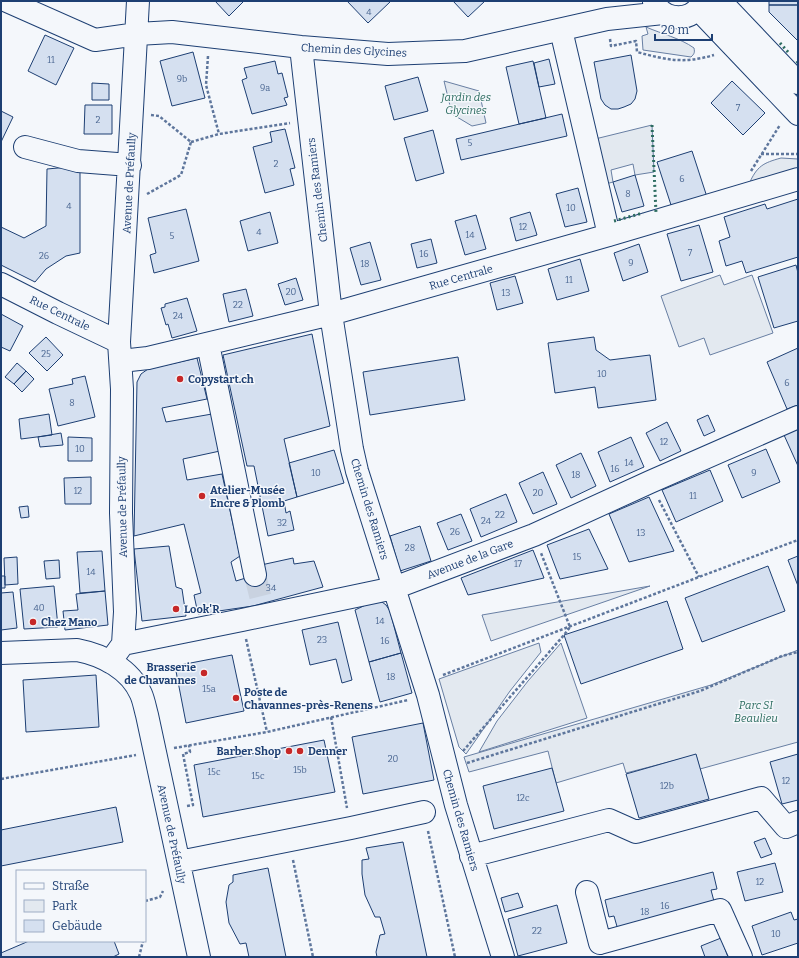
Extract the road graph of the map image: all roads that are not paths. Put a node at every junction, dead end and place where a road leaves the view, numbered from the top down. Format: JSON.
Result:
{"nodes":[{"id":1,"x":7,"y":1,"type":"edge"},
{"id":2,"x":138,"y":1,"type":"edge"},
{"id":3,"x":706,"y":4,"type":"edge"},
{"id":4,"x":658,"y":7,"type":"edge"},
{"id":5,"x":561,"y":30,"type":"junction"},
{"id":6,"x":138,"y":34,"type":"junction"},
{"id":7,"x":301,"y":47,"type":"junction"},
{"id":8,"x":798,"y":83,"type":"edge"},
{"id":9,"x":791,"y":117,"type":"edge"},
{"id":10,"x":25,"y":147,"type":"dead end"},
{"id":11,"x":130,"y":165,"type":"junction"},
{"id":12,"x":798,"y":179,"type":"edge"},
{"id":13,"x":609,"y":235,"type":"junction"},
{"id":14,"x":1,"y":284,"type":"edge"},
{"id":15,"x":331,"y":314,"type":"junction"},
{"id":16,"x":208,"y":344,"type":"junction"},
{"id":17,"x":120,"y":351,"type":"junction"},
{"id":18,"x":798,"y":417,"type":"edge"},
{"id":19,"x":255,"y":576,"type":"tunnel mouth"},
{"id":20,"x":394,"y":588,"type":"junction"},
{"id":21,"x":123,"y":644,"type":"junction"},
{"id":22,"x":1,"y":653,"type":"edge"},
{"id":23,"x":110,"y":662,"type":"junction"},
{"id":24,"x":424,"y":812,"type":"road end"},
{"id":25,"x":798,"y":822,"type":"edge"},
{"id":26,"x":471,"y":856,"type":"junction"},
{"id":27,"x":178,"y":862,"type":"junction"},
{"id":28,"x":587,"y":892,"type":"dead end"},
{"id":29,"x":199,"y":957,"type":"edge"},
{"id":30,"x":503,"y":957,"type":"edge"},
{"id":31,"x":741,"y":957,"type":"edge"}],
"edges":[{"from":1,"to":6,"type":"street","name":"Chemin des Glycines"},
{"from":2,"to":6,"type":"street","name":"Avenue de Préfaully"},
{"from":3,"to":4,"type":"street","name":"Chemin des Glycines"},
{"from":3,"to":8,"type":"street"},
{"from":3,"to":9,"type":"street"},
{"from":4,"to":5,"type":"street","name":"Chemin des Glycines"},
{"from":5,"to":7,"type":"street","name":"Chemin des Glycines"},
{"from":5,"to":13,"type":"street"},
{"from":6,"to":7,"type":"street","name":"Chemin des Glycines"},
{"from":6,"to":11,"type":"street","name":"Avenue de Préfaully"},
{"from":7,"to":15,"type":"street","name":"Chemin des Ramiers"},
{"from":10,"to":11,"type":"street"},
{"from":11,"to":17,"type":"street","name":"Avenue de Préfaully"},
{"from":12,"to":13,"type":"street","name":"Rue Centrale"},
{"from":13,"to":15,"type":"street","name":"Rue Centrale"},
{"from":14,"to":17,"type":"street","name":"Rue Centrale"},
{"from":15,"to":16,"type":"street","name":"Rue Centrale"},
{"from":15,"to":20,"type":"street","name":"Chemin des Ramiers"},
{"from":16,"to":17,"type":"street","name":"Rue Centrale"},
{"from":16,"to":19,"type":"street"},
{"from":17,"to":21,"type":"street","name":"Avenue de Préfaully"},
{"from":18,"to":20,"type":"street","name":"Avenue de la Gare"},
{"from":20,"to":21,"type":"street","name":"Avenue de la Gare"},
{"from":20,"to":26,"type":"street","name":"Chemin des Ramiers"},
{"from":21,"to":23,"type":"street"},
{"from":22,"to":23,"type":"street"},
{"from":23,"to":27,"type":"street","name":"Avenue de Préfaully"},
{"from":24,"to":27,"type":"street"},
{"from":25,"to":26,"type":"street"},
{"from":26,"to":30,"type":"street","name":"Chemin des Ramiers"},
{"from":27,"to":29,"type":"street","name":"Avenue de Préfaully"},
{"from":28,"to":31,"type":"street"}]}
